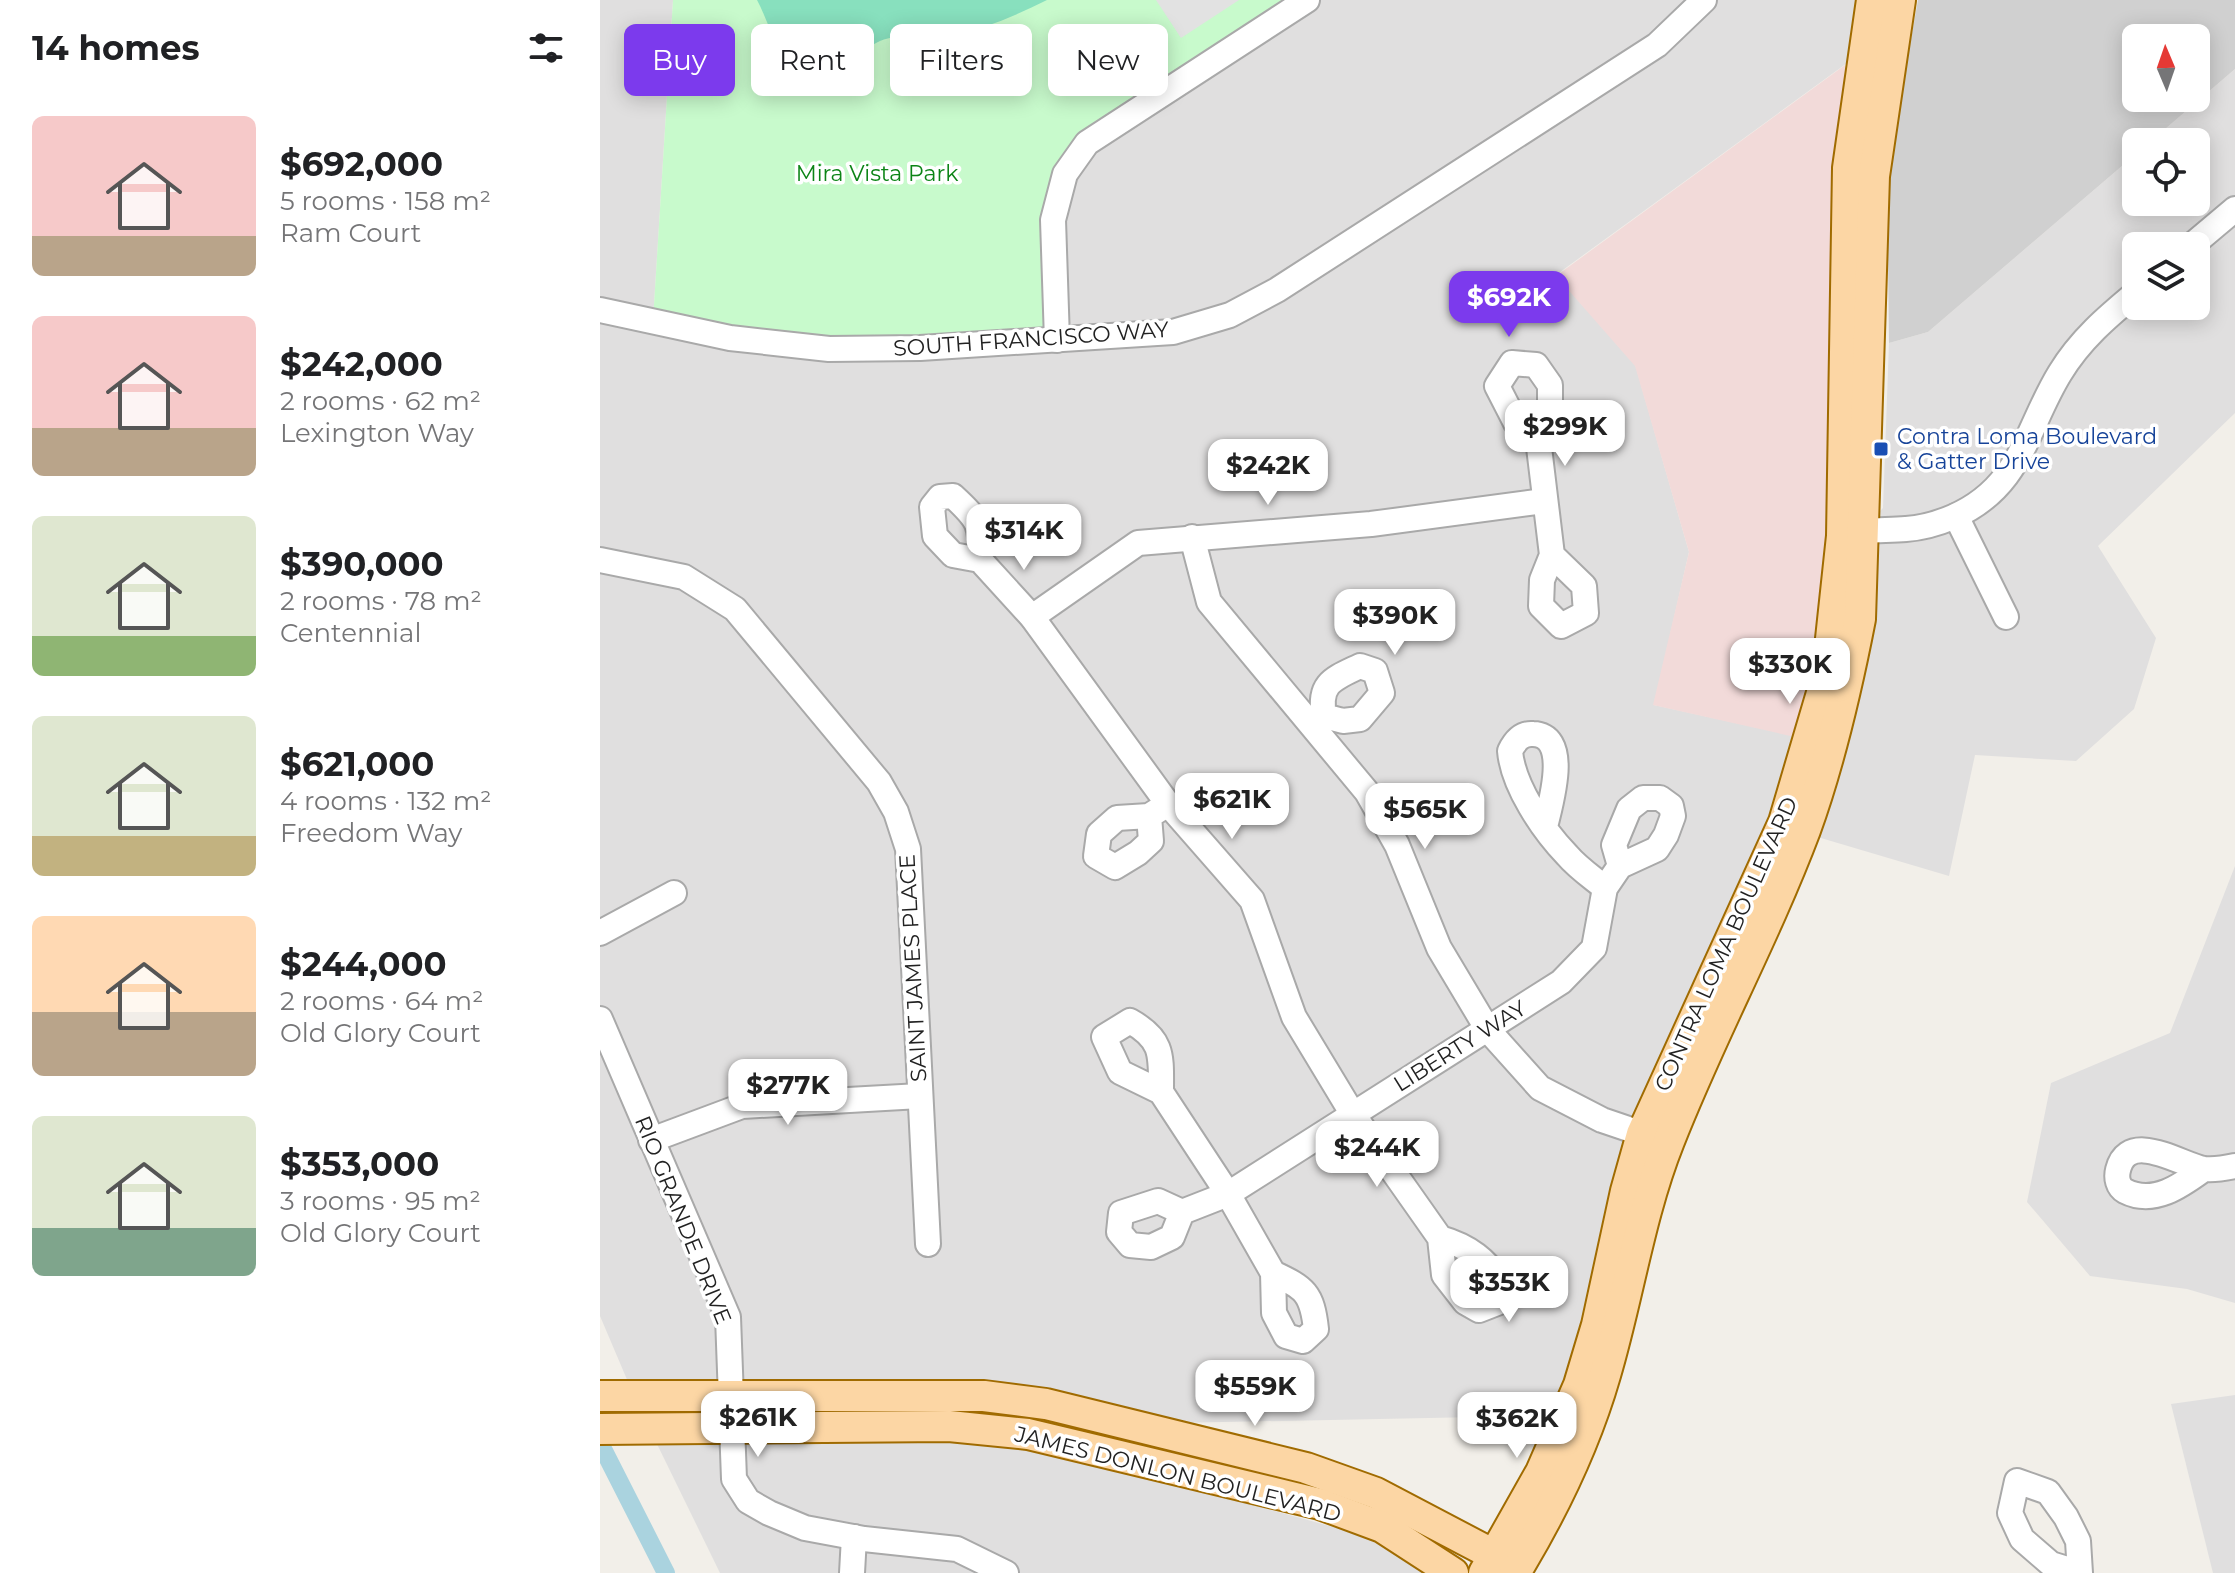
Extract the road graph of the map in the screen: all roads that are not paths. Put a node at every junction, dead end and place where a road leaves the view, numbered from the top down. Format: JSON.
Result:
{"nodes":[{"id":1,"x":1307,"y":0,"type":"edge"},
{"id":2,"x":1704,"y":0,"type":"edge"},
{"id":3,"x":1872,"y":0,"type":"edge"},
{"id":4,"x":1900,"y":0,"type":"edge"},
{"id":5,"x":2235,"y":209,"type":"edge"},
{"id":6,"x":2208,"y":232,"type":"edge"},
{"id":7,"x":2122,"y":305,"type":"edge"},
{"id":8,"x":600,"y":310,"type":"edge"},
{"id":9,"x":1057,"y":340,"type":"junction"},
{"id":10,"x":1538,"y":439,"type":"dead end"},
{"id":11,"x":1544,"y":501,"type":"junction"},
{"id":12,"x":1956,"y":516,"type":"junction"},
{"id":13,"x":1852,"y":532,"type":"junction"},
{"id":14,"x":1192,"y":537,"type":"junction"},
{"id":15,"x":1552,"y":555,"type":"dead end"},
{"id":16,"x":600,"y":560,"type":"edge"},
{"id":17,"x":980,"y":560,"type":"dead end"},
{"id":18,"x":1032,"y":617,"type":"junction"},
{"id":19,"x":2006,"y":617,"type":"dead end"},
{"id":20,"x":1545,"y":827,"type":"dead end"},
{"id":21,"x":1620,"y":866,"type":"dead end"},
{"id":22,"x":1605,"y":888,"type":"junction"},
{"id":23,"x":674,"y":893,"type":"dead end"},
{"id":24,"x":600,"y":933,"type":"edge"},
{"id":25,"x":600,"y":1019,"type":"edge"},
{"id":26,"x":1488,"y":1030,"type":"junction"},
{"id":27,"x":1161,"y":1092,"type":"dead end"},
{"id":28,"x":920,"y":1096,"type":"junction"},
{"id":29,"x":1352,"y":1113,"type":"junction"},
{"id":30,"x":1655,"y":1138,"type":"junction"},
{"id":31,"x":651,"y":1140,"type":"junction"},
{"id":32,"x":2235,"y":1166,"type":"edge"},
{"id":33,"x":2204,"y":1169,"type":"dead end"},
{"id":34,"x":1228,"y":1194,"type":"junction"},
{"id":35,"x":1182,"y":1212,"type":"dead end"},
{"id":36,"x":1440,"y":1238,"type":"dead end"},
{"id":37,"x":928,"y":1244,"type":"dead end"},
{"id":38,"x":1273,"y":1273,"type":"dead end"},
{"id":39,"x":603,"y":1396,"type":"edge"},
{"id":40,"x":733,"y":1396,"type":"junction"},
{"id":41,"x":732,"y":1428,"type":"junction"},
{"id":42,"x":611,"y":1429,"type":"edge"},
{"id":43,"x":854,"y":1537,"type":"junction"},
{"id":44,"x":1508,"y":1568,"type":"edge"},
{"id":45,"x":852,"y":1573,"type":"edge"},
{"id":46,"x":1006,"y":1573,"type":"edge"},
{"id":47,"x":1453,"y":1573,"type":"edge"}],
"edges":[{"from":1,"to":9,"type":"street"},
{"from":2,"to":9,"type":"street","name":"SOUTH FRANCISCO WAY"},
{"from":3,"to":13,"type":"main road","name":"CONTRA LOMA BOULEVARD"},
{"from":4,"to":13,"type":"main road","name":"CONTRA LOMA BOULEVARD"},
{"from":5,"to":6,"type":"street"},
{"from":7,"to":12,"type":"street"},
{"from":8,"to":9,"type":"street","name":"SOUTH FRANCISCO WAY"},
{"from":10,"to":11,"type":"street"},
{"from":11,"to":14,"type":"street"},
{"from":11,"to":15,"type":"street"},
{"from":12,"to":13,"type":"street"},
{"from":12,"to":19,"type":"street"},
{"from":13,"to":30,"type":"main road","name":"CONTRA LOMA BOULEVARD"},
{"from":14,"to":18,"type":"street"},
{"from":14,"to":26,"type":"street"},
{"from":16,"to":28,"type":"street","name":"SAINT JAMES PLACE"},
{"from":17,"to":18,"type":"street"},
{"from":18,"to":29,"type":"street"},
{"from":20,"to":22,"type":"street"},
{"from":21,"to":22,"type":"street"},
{"from":22,"to":26,"type":"street","name":"LIBERTY WAY"},
{"from":23,"to":24,"type":"street"},
{"from":25,"to":31,"type":"street","name":"RIO GRANDE DRIVE"},
{"from":26,"to":29,"type":"street","name":"LIBERTY WAY"},
{"from":26,"to":30,"type":"street"},
{"from":27,"to":34,"type":"street"},
{"from":28,"to":31,"type":"street"},
{"from":28,"to":37,"type":"street","name":"SAINT JAMES PLACE"},
{"from":29,"to":34,"type":"street","name":"LIBERTY WAY"},
{"from":29,"to":36,"type":"street"},
{"from":30,"to":44,"type":"main road","name":"CONTRA LOMA BOULEVARD"},
{"from":31,"to":40,"type":"street","name":"RIO GRANDE DRIVE"},
{"from":32,"to":33,"type":"street"},
{"from":34,"to":35,"type":"street","name":"LIBERTY WAY"},
{"from":34,"to":38,"type":"street"},
{"from":39,"to":40,"type":"main road","name":"JAMES DONLON BOULEVARD"},
{"from":40,"to":41,"type":"street","name":"RIO GRANDE DRIVE"},
{"from":40,"to":44,"type":"main road","name":"JAMES DONLON BOULEVARD"},
{"from":41,"to":42,"type":"main road","name":"JAMES DONLON BOULEVARD"},
{"from":41,"to":43,"type":"street","name":"RIO GRANDE DRIVE"},
{"from":41,"to":47,"type":"main road","name":"JAMES DONLON BOULEVARD"},
{"from":43,"to":45,"type":"street"},
{"from":43,"to":46,"type":"street"}]}
